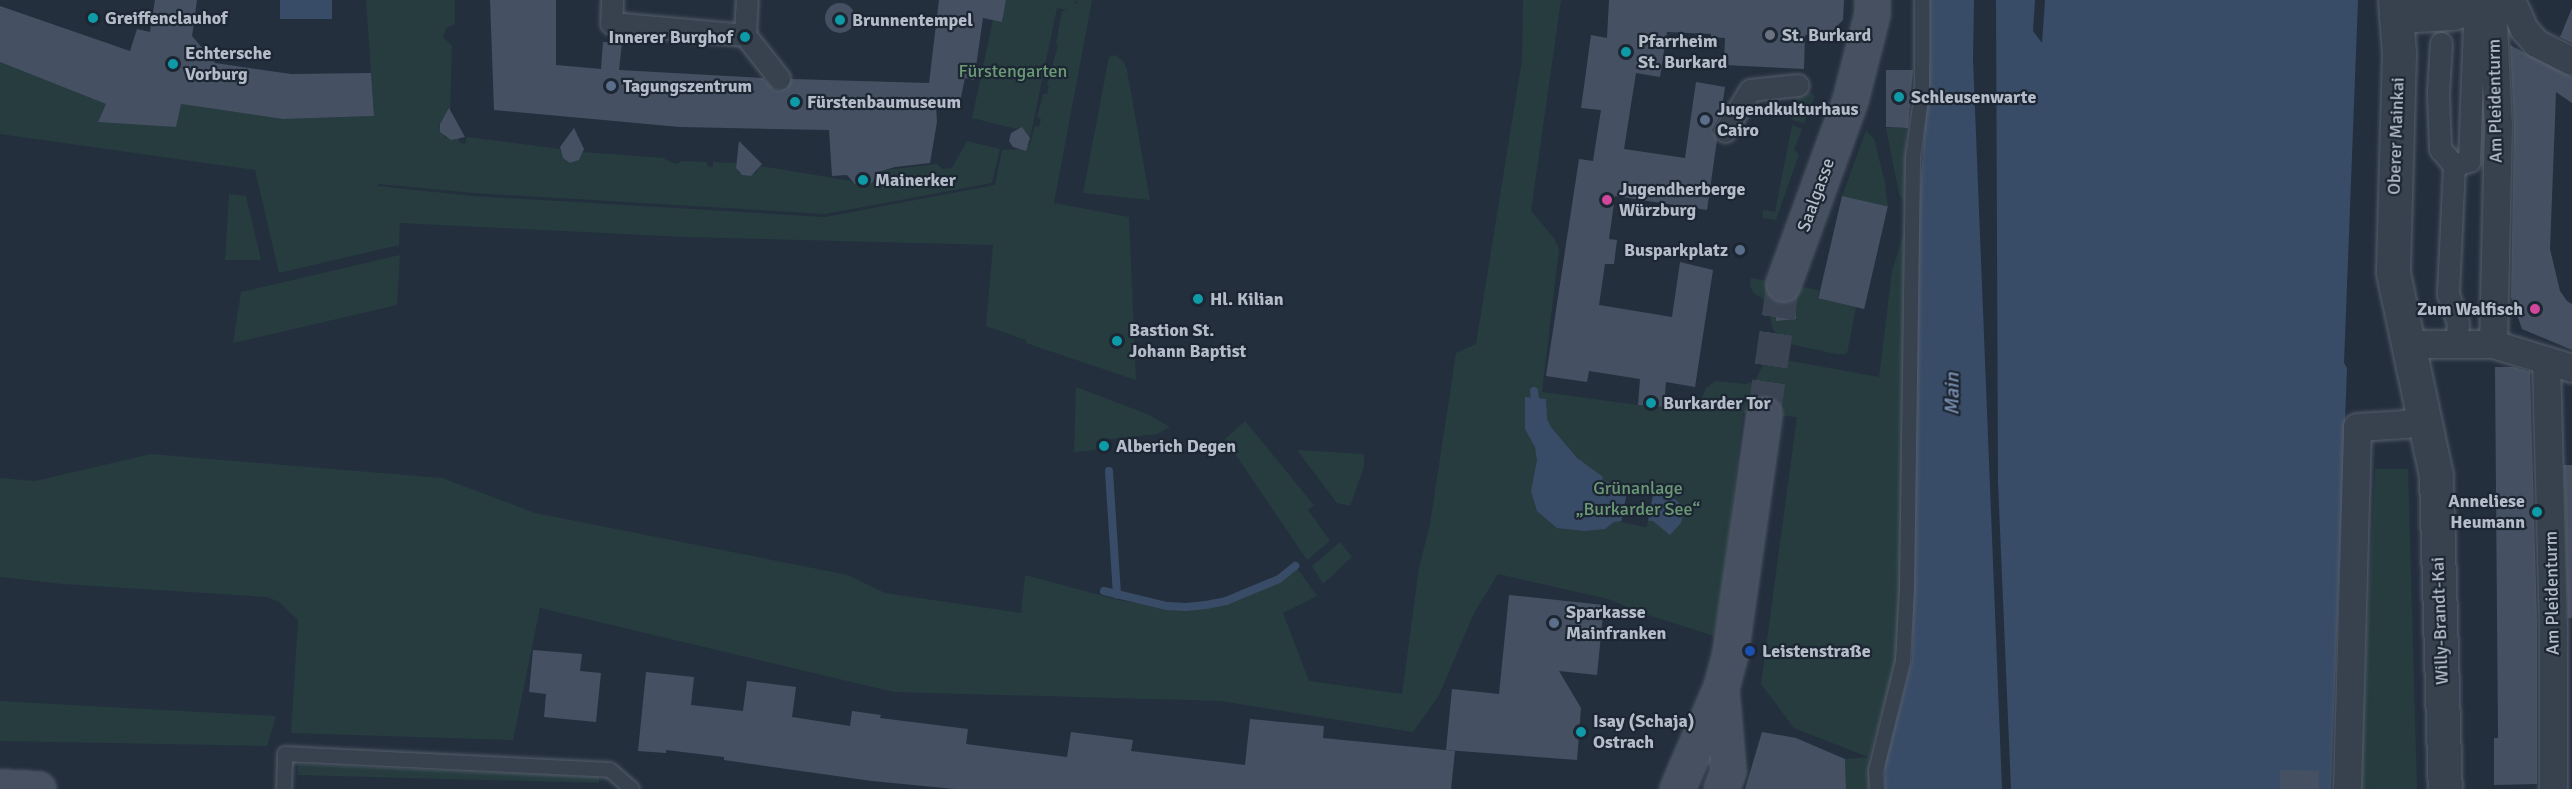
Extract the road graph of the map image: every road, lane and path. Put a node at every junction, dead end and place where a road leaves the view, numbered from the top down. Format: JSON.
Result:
{"nodes":[{"id":1,"x":612,"y":0,"type":"edge"},
{"id":2,"x":747,"y":0,"type":"edge"},
{"id":3,"x":1872,"y":0,"type":"edge"},
{"id":4,"x":1922,"y":0,"type":"edge"},
{"id":5,"x":2494,"y":7,"type":"edge"},
{"id":6,"x":2396,"y":8,"type":"edge"},
{"id":7,"x":745,"y":35,"type":"junction"},
{"id":8,"x":2441,"y":43,"type":"dead end"},
{"id":9,"x":2563,"y":57,"type":"edge"},
{"id":10,"x":778,"y":78,"type":"dead end"},
{"id":11,"x":1798,"y":85,"type":"dead end"},
{"id":12,"x":1725,"y":131,"type":"dead end"},
{"id":13,"x":2454,"y":165,"type":"junction"},
{"id":14,"x":2393,"y":273,"type":"joint"},
{"id":15,"x":1783,"y":284,"type":"tunnel mouth"},
{"id":16,"x":2457,"y":334,"type":"dead end"},
{"id":17,"x":2409,"y":344,"type":"junction"},
{"id":18,"x":2493,"y":344,"type":"junction"},
{"id":19,"x":2546,"y":362,"type":"junction"},
{"id":20,"x":2572,"y":368,"type":"edge"},
{"id":21,"x":1764,"y":414,"type":"tunnel mouth"},
{"id":22,"x":2425,"y":419,"type":"junction"},
{"id":23,"x":2563,"y":632,"type":"edge"},
{"id":24,"x":1719,"y":713,"type":"junction"},
{"id":25,"x":0,"y":787,"type":"edge"},
{"id":26,"x":38,"y":789,"type":"edge"},
{"id":27,"x":284,"y":789,"type":"edge"},
{"id":28,"x":632,"y":789,"type":"edge"},
{"id":29,"x":1677,"y":789,"type":"edge"},
{"id":30,"x":1703,"y":789,"type":"edge"},
{"id":31,"x":1721,"y":789,"type":"edge"},
{"id":32,"x":1877,"y":789,"type":"edge"},
{"id":33,"x":2347,"y":789,"type":"edge"},
{"id":34,"x":2445,"y":789,"type":"edge"},
{"id":35,"x":2553,"y":789,"type":"edge"}],
"edges":[{"from":1,"to":7,"type":"street"},
{"from":2,"to":7,"type":"street"},
{"from":3,"to":15,"type":"main road","name":"Saalgasse"},
{"from":4,"to":32,"type":"lane"},
{"from":5,"to":6,"type":"street"},
{"from":5,"to":9,"type":"street"},
{"from":5,"to":13,"type":"street"},
{"from":5,"to":18,"type":"street","name":"Am Pleidenturm"},
{"from":6,"to":14,"type":"street","name":"Oberer Mainkai"},
{"from":7,"to":10,"type":"street"},
{"from":8,"to":13,"type":"street"},
{"from":11,"to":12,"type":"street"},
{"from":13,"to":16,"type":"street"},
{"from":14,"to":17,"type":"street","name":"Willy-Brandt-Kai"},
{"from":17,"to":18,"type":"street"},
{"from":17,"to":22,"type":"street","name":"Willy-Brandt-Kai"},
{"from":18,"to":19,"type":"street"},
{"from":19,"to":20,"type":"street"},
{"from":19,"to":23,"type":"street","name":"Am Pleidenturm"},
{"from":21,"to":24,"type":"main road"},
{"from":22,"to":33,"type":"street"},
{"from":22,"to":34,"type":"street","name":"Willy-Brandt-Kai"},
{"from":23,"to":35,"type":"street","name":"Am Pleidenturm"},
{"from":24,"to":29,"type":"main road"},
{"from":24,"to":30,"type":"main road"},
{"from":24,"to":31,"type":"main road"},
{"from":25,"to":26,"type":"main road"},
{"from":27,"to":28,"type":"lane"}]}
